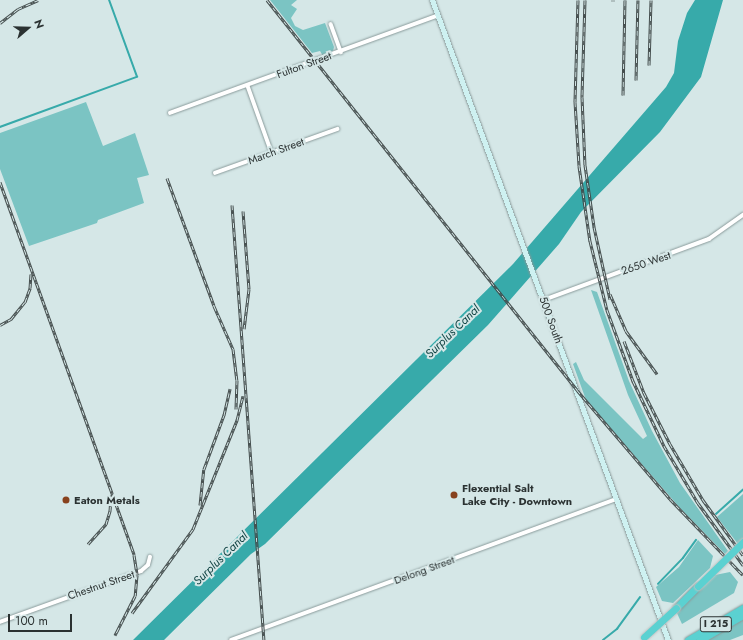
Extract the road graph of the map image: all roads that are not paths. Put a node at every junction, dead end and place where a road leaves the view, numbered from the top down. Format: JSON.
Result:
{"nodes":[{"id":1,"x":432,"y":0,"type":"edge"},
{"id":2,"x":438,"y":16,"type":"junction"},
{"id":3,"x":331,"y":24,"type":"dead end"},
{"id":4,"x":341,"y":52,"type":"junction"},
{"id":5,"x":248,"y":86,"type":"junction"},
{"id":6,"x":170,"y":114,"type":"dead end"},
{"id":7,"x":337,"y":129,"type":"dead end"},
{"id":8,"x":272,"y":153,"type":"junction"},
{"id":9,"x":215,"y":173,"type":"dead end"},
{"id":10,"x":743,"y":215,"type":"edge"},
{"id":11,"x":544,"y":300,"type":"junction"},
{"id":12,"x":616,"y":499,"type":"junction"},
{"id":13,"x":743,"y":542,"type":"edge"},
{"id":14,"x":743,"y":549,"type":"edge"},
{"id":15,"x":150,"y":557,"type":"dead end"},
{"id":16,"x":698,"y":586,"type":"junction"},
{"id":17,"x":743,"y":608,"type":"edge"},
{"id":18,"x":743,"y":615,"type":"edge"},
{"id":19,"x":0,"y":622,"type":"edge"},
{"id":20,"x":643,"y":638,"type":"edge"},
{"id":21,"x":231,"y":640,"type":"edge"},
{"id":22,"x":668,"y":640,"type":"edge"},
{"id":23,"x":689,"y":640,"type":"edge"},
{"id":24,"x":700,"y":640,"type":"edge"}],
"edges":[{"from":1,"to":2,"type":"street","name":"500 South"},
{"from":2,"to":4,"type":"street","name":"Fulton Street"},
{"from":2,"to":11,"type":"street","name":"500 South"},
{"from":3,"to":4,"type":"street"},
{"from":4,"to":5,"type":"street","name":"Fulton Street"},
{"from":5,"to":6,"type":"street","name":"Fulton Street"},
{"from":5,"to":8,"type":"street"},
{"from":7,"to":8,"type":"street","name":"March Street"},
{"from":8,"to":9,"type":"street","name":"March Street"},
{"from":10,"to":11,"type":"street","name":"2650 West"},
{"from":11,"to":12,"type":"street","name":"500 South"},
{"from":12,"to":21,"type":"street","name":"Delong Street"},
{"from":12,"to":22,"type":"street","name":"500 South"},
{"from":13,"to":16,"type":"highway","bridge":true},
{"from":14,"to":16,"type":"highway","bridge":true},
{"from":15,"to":19,"type":"street","name":"Chestnut Street"},
{"from":16,"to":20,"type":"highway","bridge":true},
{"from":17,"to":23,"type":"highway","number":"I 215"},
{"from":18,"to":24,"type":"highway","number":"I 215"}]}
